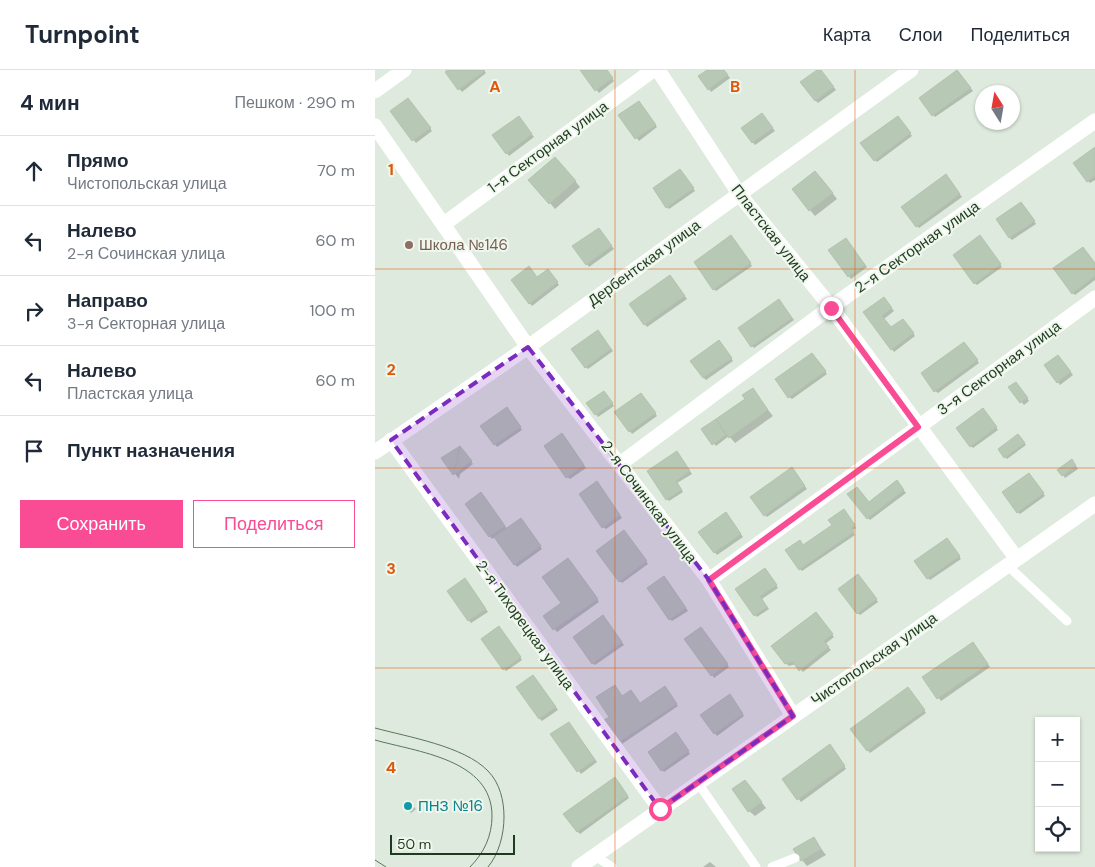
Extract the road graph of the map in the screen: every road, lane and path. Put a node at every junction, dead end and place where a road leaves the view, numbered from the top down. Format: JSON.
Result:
{"nodes":[{"id":1,"x":404,"y":70,"type":"edge"},
{"id":2,"x":653,"y":70,"type":"edge"},
{"id":3,"x":658,"y":70,"type":"edge"},
{"id":4,"x":911,"y":70,"type":"edge"},
{"id":5,"x":375,"y":91,"type":"edge"},
{"id":6,"x":1095,"y":121,"type":"edge"},
{"id":7,"x":375,"y":126,"type":"edge"},
{"id":8,"x":739,"y":195,"type":"junction"},
{"id":9,"x":444,"y":224,"type":"junction"},
{"id":10,"x":1095,"y":298,"type":"edge"},
{"id":11,"x":831,"y":308,"type":"junction"},
{"id":12,"x":528,"y":347,"type":"junction"},
{"id":13,"x":918,"y":427,"type":"junction"},
{"id":14,"x":391,"y":440,"type":"junction"},
{"id":15,"x":375,"y":452,"type":"edge"},
{"id":16,"x":620,"y":464,"type":"junction"},
{"id":17,"x":1095,"y":504,"type":"edge"},
{"id":18,"x":1012,"y":562,"type":"junction"},
{"id":19,"x":709,"y":580,"type":"junction"},
{"id":20,"x":1067,"y":621,"type":"dead end"},
{"id":21,"x":793,"y":716,"type":"junction"},
{"id":22,"x":698,"y":783,"type":"junction"},
{"id":23,"x":660,"y":809,"type":"junction"},
{"id":24,"x":595,"y":856,"type":"junction"},
{"id":25,"x":795,"y":858,"type":"dead end"},
{"id":26,"x":579,"y":867,"type":"edge"},
{"id":27,"x":612,"y":867,"type":"edge"},
{"id":28,"x":756,"y":867,"type":"edge"},
{"id":29,"x":772,"y":867,"type":"edge"}],
"edges":[{"from":1,"to":5,"type":"street"},
{"from":2,"to":9,"type":"street","name":"1-я Секторная улица"},
{"from":3,"to":8,"type":"street","name":"Пластская улица"},
{"from":4,"to":8,"type":"street","name":"Дербентская улица"},
{"from":6,"to":11,"type":"street","name":"2-я Секторная улица"},
{"from":7,"to":9,"type":"street","name":"2-я Сочинская улица"},
{"from":8,"to":11,"type":"street","name":"Пластская улица"},
{"from":8,"to":12,"type":"street","name":"Дербентская улица"},
{"from":9,"to":12,"type":"street","name":"2-я Сочинская улица"},
{"from":10,"to":13,"type":"street","name":"3-я Секторная улица"},
{"from":11,"to":13,"type":"street","name":"Пластская улица"},
{"from":11,"to":16,"type":"street","name":"2-я Секторная улица"},
{"from":12,"to":14,"type":"street","name":"Дербентская улица"},
{"from":12,"to":16,"type":"street","name":"2-я Сочинская улица"},
{"from":13,"to":18,"type":"street","name":"Пластская улица"},
{"from":13,"to":19,"type":"street","name":"3-я Секторная улица"},
{"from":14,"to":15,"type":"street","name":"Дербентская улица"},
{"from":14,"to":23,"type":"street","name":"2-я Тихорецкая улица"},
{"from":16,"to":19,"type":"street","name":"2-я Сочинская улица"},
{"from":17,"to":18,"type":"street","name":"Чистопольская улица"},
{"from":18,"to":20,"type":"lane"},
{"from":18,"to":21,"type":"street","name":"Чистопольская улица"},
{"from":19,"to":21,"type":"street","name":"2-я Сочинская улица"},
{"from":21,"to":22,"type":"street","name":"Чистопольская улица"},
{"from":22,"to":23,"type":"street","name":"Чистопольская улица"},
{"from":22,"to":28,"type":"lane"},
{"from":23,"to":24,"type":"street","name":"Чистопольская улица"},
{"from":24,"to":26,"type":"street","name":"Чистопольская улица"},
{"from":24,"to":27,"type":"lane"},
{"from":25,"to":29,"type":"lane"}]}
